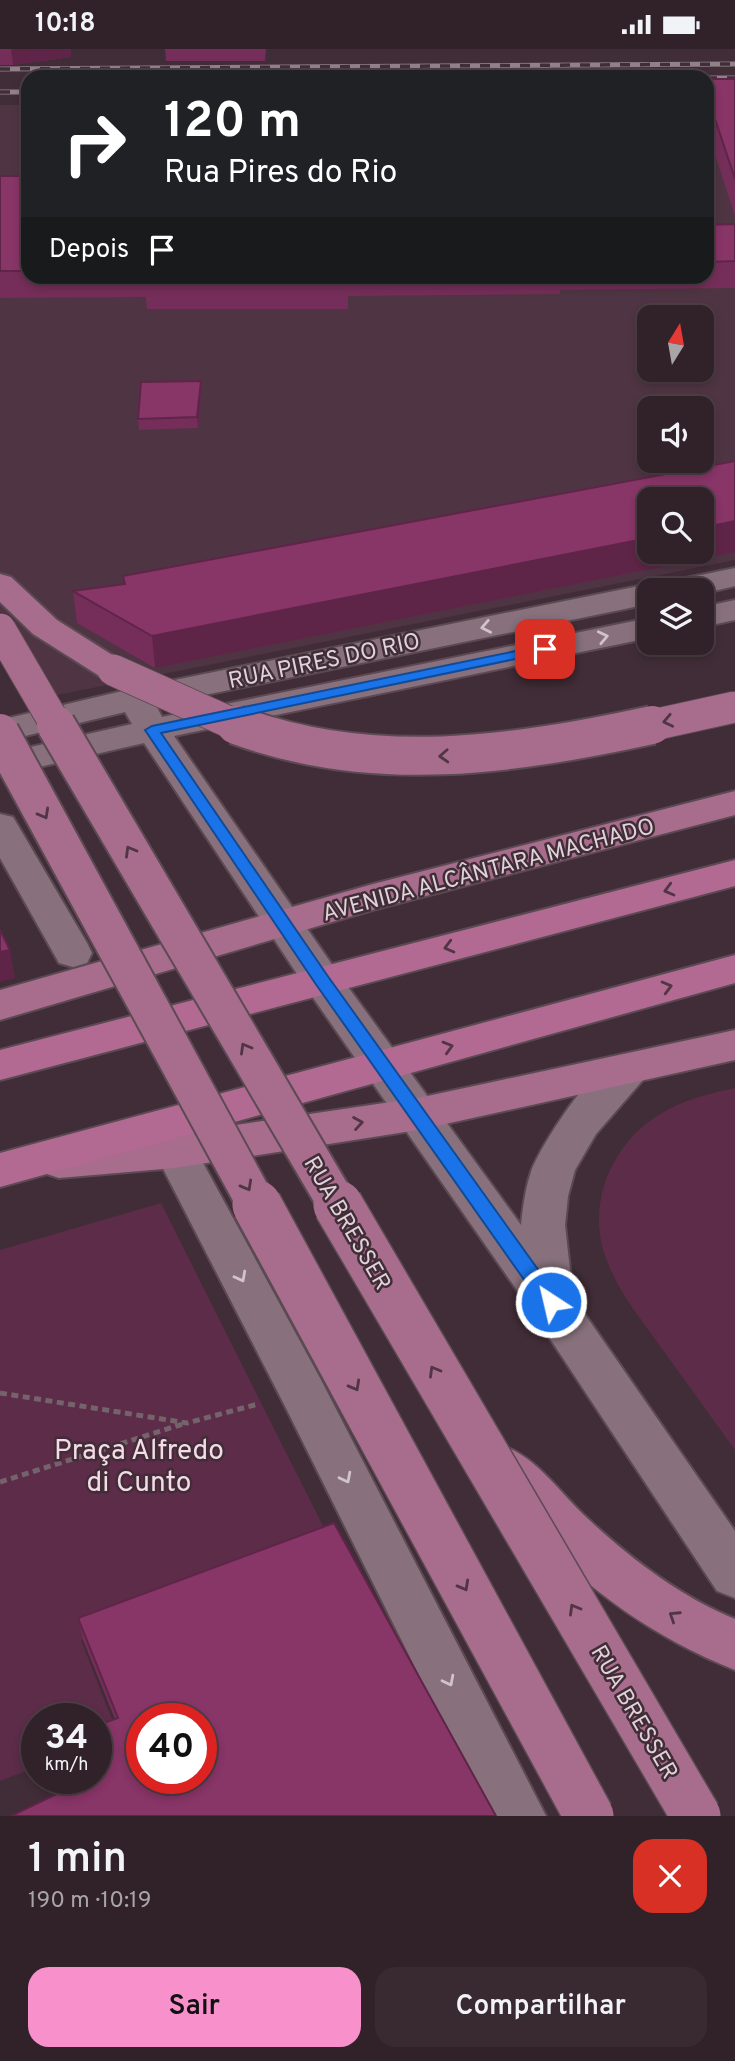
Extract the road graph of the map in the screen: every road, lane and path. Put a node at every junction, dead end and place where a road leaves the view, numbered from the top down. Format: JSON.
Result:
{"nodes":[{"id":1,"x":732,"y":583,"type":"edge"},
{"id":2,"x":0,"y":584,"type":"edge"},
{"id":3,"x":714,"y":585,"type":"edge"},
{"id":4,"x":637,"y":596,"type":"edge"},
{"id":5,"x":735,"y":610,"type":"edge"},
{"id":6,"x":714,"y":614,"type":"edge"},
{"id":7,"x":0,"y":629,"type":"edge"},
{"id":8,"x":637,"y":630,"type":"edge"},
{"id":9,"x":446,"y":635,"type":"junction"},
{"id":10,"x":466,"y":665,"type":"junction"},
{"id":11,"x":135,"y":699,"type":"junction"},
{"id":12,"x":735,"y":707,"type":"edge"},
{"id":13,"x":152,"y":730,"type":"junction"},
{"id":14,"x":0,"y":732,"type":"edge"},
{"id":15,"x":0,"y":765,"type":"edge"},
{"id":16,"x":735,"y":803,"type":"edge"},
{"id":17,"x":0,"y":826,"type":"edge"},
{"id":18,"x":735,"y":873,"type":"edge"},
{"id":19,"x":285,"y":923,"type":"junction"},
{"id":20,"x":73,"y":953,"type":"dead end"},
{"id":21,"x":735,"y":969,"type":"edge"},
{"id":22,"x":321,"y":979,"type":"junction"},
{"id":23,"x":0,"y":1005,"type":"edge"},
{"id":24,"x":735,"y":1045,"type":"edge"},
{"id":25,"x":382,"y":1065,"type":"junction"},
{"id":26,"x":0,"y":1066,"type":"edge"},
{"id":27,"x":628,"y":1069,"type":"junction"},
{"id":28,"x":418,"y":1114,"type":"junction"},
{"id":29,"x":175,"y":1151,"type":"junction"},
{"id":30,"x":11,"y":1167,"type":"edge"},
{"id":31,"x":551,"y":1302,"type":"junction"},
{"id":32,"x":303,"y":1392,"type":"junction"},
{"id":33,"x":0,"y":1394,"type":"edge"},
{"id":34,"x":463,"y":1420,"type":"junction"},
{"id":35,"x":187,"y":1423,"type":"junction"},
{"id":36,"x":0,"y":1482,"type":"edge"},
{"id":37,"x":735,"y":1574,"type":"edge"},
{"id":38,"x":735,"y":1645,"type":"edge"},
{"id":39,"x":518,"y":1816,"type":"edge"},
{"id":40,"x":589,"y":1816,"type":"edge"},
{"id":41,"x":696,"y":1816,"type":"edge"}],
"edges":[{"from":1,"to":3,"type":"street"},
{"from":12,"to":2,"type":"main road","one_way":true,"bridge":true},
{"from":4,"to":9,"type":"street","name":"RUA PIRES DO RIO","one_way":true},
{"from":5,"to":6,"type":"street"},
{"from":34,"to":7,"type":"main road","name":"RUA BRESSER","one_way":true,"bridge":true},
{"from":10,"to":8,"type":"street","name":"RUA PIRES DO RIO","one_way":true},
{"from":9,"to":10,"type":"street"},
{"from":9,"to":11,"type":"street","name":"RUA PIRES DO RIO"},
{"from":10,"to":13,"type":"street","name":"RUA PIRES DO RIO"},
{"from":11,"to":13,"type":"street"},
{"from":11,"to":14,"type":"street","name":"RUA PIRES DO RIO"},
{"from":13,"to":15,"type":"street","name":"RUA PIRES DO RIO"},
{"from":13,"to":19,"type":"street"},
{"from":14,"to":40,"type":"main road","one_way":true,"bridge":true},
{"from":16,"to":19,"type":"main road","name":"AVENIDA ALCÂNTARA MACHADO"},
{"from":17,"to":20,"type":"street"},
{"from":18,"to":22,"type":"highway","one_way":true},
{"from":19,"to":22,"type":"street"},
{"from":19,"to":23,"type":"main road","name":"AVENIDA ALCÂNTARA MACHADO"},
{"from":25,"to":21,"type":"highway","one_way":true},
{"from":22,"to":25,"type":"street"},
{"from":22,"to":26,"type":"highway"},
{"from":24,"to":27,"type":"main road"},
{"from":25,"to":28,"type":"street"},
{"from":25,"to":30,"type":"highway"},
{"from":27,"to":28,"type":"main road"},
{"from":27,"to":31,"type":"street"},
{"from":29,"to":28,"type":"main road","one_way":true},
{"from":28,"to":31,"type":"street"},
{"from":29,"to":30,"type":"main road"},
{"from":29,"to":32,"type":"street","one_way":true},
{"from":31,"to":37,"type":"street"},
{"from":32,"to":35,"type":"path"},
{"from":32,"to":39,"type":"street","one_way":true},
{"from":33,"to":35,"type":"path"},
{"from":38,"to":34,"type":"main road","one_way":true,"bridge":true},
{"from":41,"to":34,"type":"main road","name":"RUA BRESSER","one_way":true,"bridge":true},
{"from":35,"to":36,"type":"path"}]}
